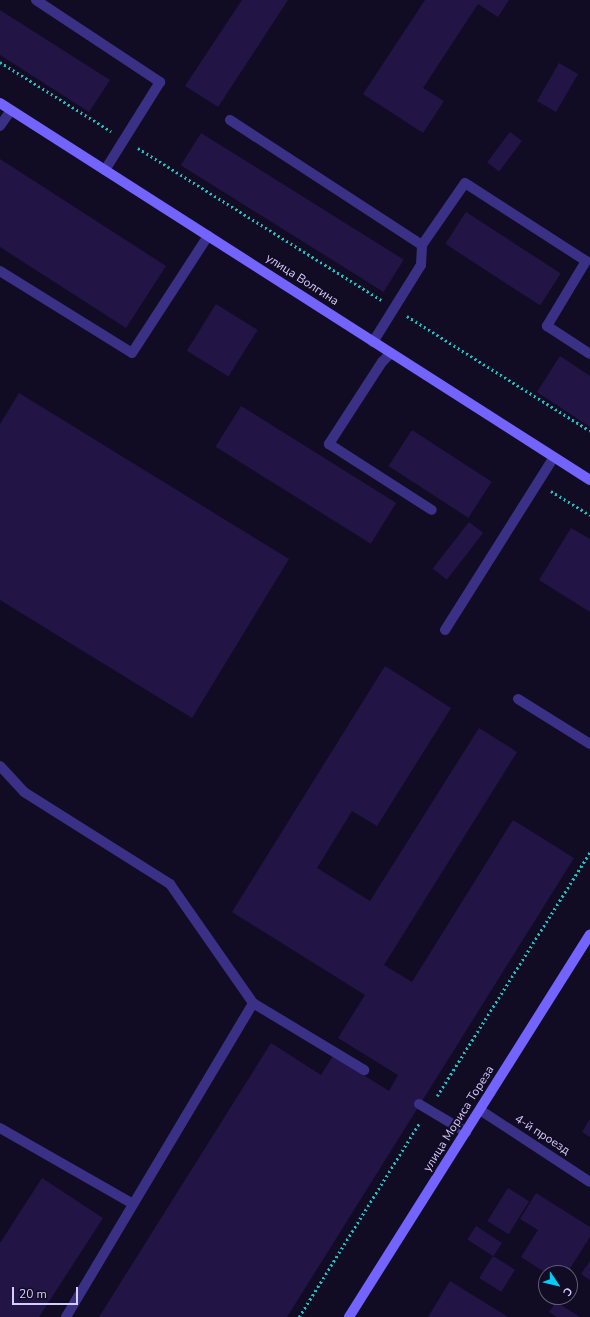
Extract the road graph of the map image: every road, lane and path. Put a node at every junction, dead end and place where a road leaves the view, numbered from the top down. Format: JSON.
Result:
{"nodes":[{"id":1,"x":36,"y":0,"type":"edge"},
{"id":2,"x":0,"y":62,"type":"edge"},
{"id":3,"x":0,"y":103,"type":"edge"},
{"id":4,"x":11,"y":110,"type":"junction"},
{"id":5,"x":230,"y":120,"type":"dead end"},
{"id":6,"x":0,"y":126,"type":"edge"},
{"id":7,"x":124,"y":139,"type":"junction"},
{"id":8,"x":105,"y":170,"type":"junction"},
{"id":9,"x":208,"y":236,"type":"junction"},
{"id":10,"x":422,"y":246,"type":"junction"},
{"id":11,"x":0,"y":271,"type":"edge"},
{"id":12,"x":394,"y":308,"type":"junction"},
{"id":13,"x":373,"y":342,"type":"junction"},
{"id":14,"x":391,"y":353,"type":"junction"},
{"id":15,"x":590,"y":354,"type":"edge"},
{"id":16,"x":590,"y":430,"type":"edge"},
{"id":17,"x":554,"y":457,"type":"junction"},
{"id":18,"x":590,"y":480,"type":"edge"},
{"id":19,"x":432,"y":510,"type":"dead end"},
{"id":20,"x":445,"y":630,"type":"dead end"},
{"id":21,"x":518,"y":699,"type":"dead end"},
{"id":22,"x":590,"y":744,"type":"edge"},
{"id":23,"x":0,"y":766,"type":"edge"},
{"id":24,"x":590,"y":852,"type":"edge"},
{"id":25,"x":590,"y":935,"type":"edge"},
{"id":26,"x":253,"y":1003,"type":"junction"},
{"id":27,"x":364,"y":1070,"type":"dead end"},
{"id":28,"x":419,"y":1104,"type":"dead end"},
{"id":29,"x":429,"y":1109,"type":"junction"},
{"id":30,"x":480,"y":1110,"type":"junction"},
{"id":31,"x":0,"y":1128,"type":"edge"},
{"id":32,"x":466,"y":1132,"type":"junction"},
{"id":33,"x":590,"y":1182,"type":"edge"},
{"id":34,"x":133,"y":1204,"type":"junction"},
{"id":35,"x":66,"y":1317,"type":"edge"},
{"id":36,"x":299,"y":1317,"type":"edge"},
{"id":37,"x":349,"y":1317,"type":"edge"}],
"edges":[{"from":1,"to":7,"type":"street"},
{"from":2,"to":7,"type":"path"},
{"from":3,"to":4,"type":"street","name":"улица Волгина"},
{"from":4,"to":6,"type":"street"},
{"from":4,"to":8,"type":"street","name":"улица Волгина"},
{"from":5,"to":10,"type":"street"},
{"from":7,"to":8,"type":"street"},
{"from":7,"to":12,"type":"path"},
{"from":8,"to":9,"type":"street","name":"улица Волгина"},
{"from":9,"to":11,"type":"street"},
{"from":9,"to":13,"type":"street","name":"улица Волгина"},
{"from":10,"to":12,"type":"street"},
{"from":10,"to":15,"type":"street"},
{"from":12,"to":13,"type":"street"},
{"from":12,"to":16,"type":"path"},
{"from":13,"to":14,"type":"street","name":"улица Волгина"},
{"from":14,"to":17,"type":"street","name":"улица Волгина"},
{"from":14,"to":19,"type":"street"},
{"from":17,"to":18,"type":"street","name":"улица Волгина"},
{"from":17,"to":20,"type":"street"},
{"from":21,"to":22,"type":"street"},
{"from":23,"to":26,"type":"street"},
{"from":24,"to":29,"type":"path"},
{"from":25,"to":30,"type":"street","name":"улица Мориса Тореза"},
{"from":26,"to":27,"type":"street"},
{"from":26,"to":34,"type":"street"},
{"from":28,"to":29,"type":"street"},
{"from":29,"to":32,"type":"street"},
{"from":29,"to":36,"type":"path"},
{"from":30,"to":32,"type":"street","name":"улица Мориса Тореза"},
{"from":30,"to":33,"type":"street","name":"4-й проезд"},
{"from":31,"to":34,"type":"street"},
{"from":32,"to":37,"type":"street","name":"улица Мориса Тореза"},
{"from":34,"to":35,"type":"street"}]}
